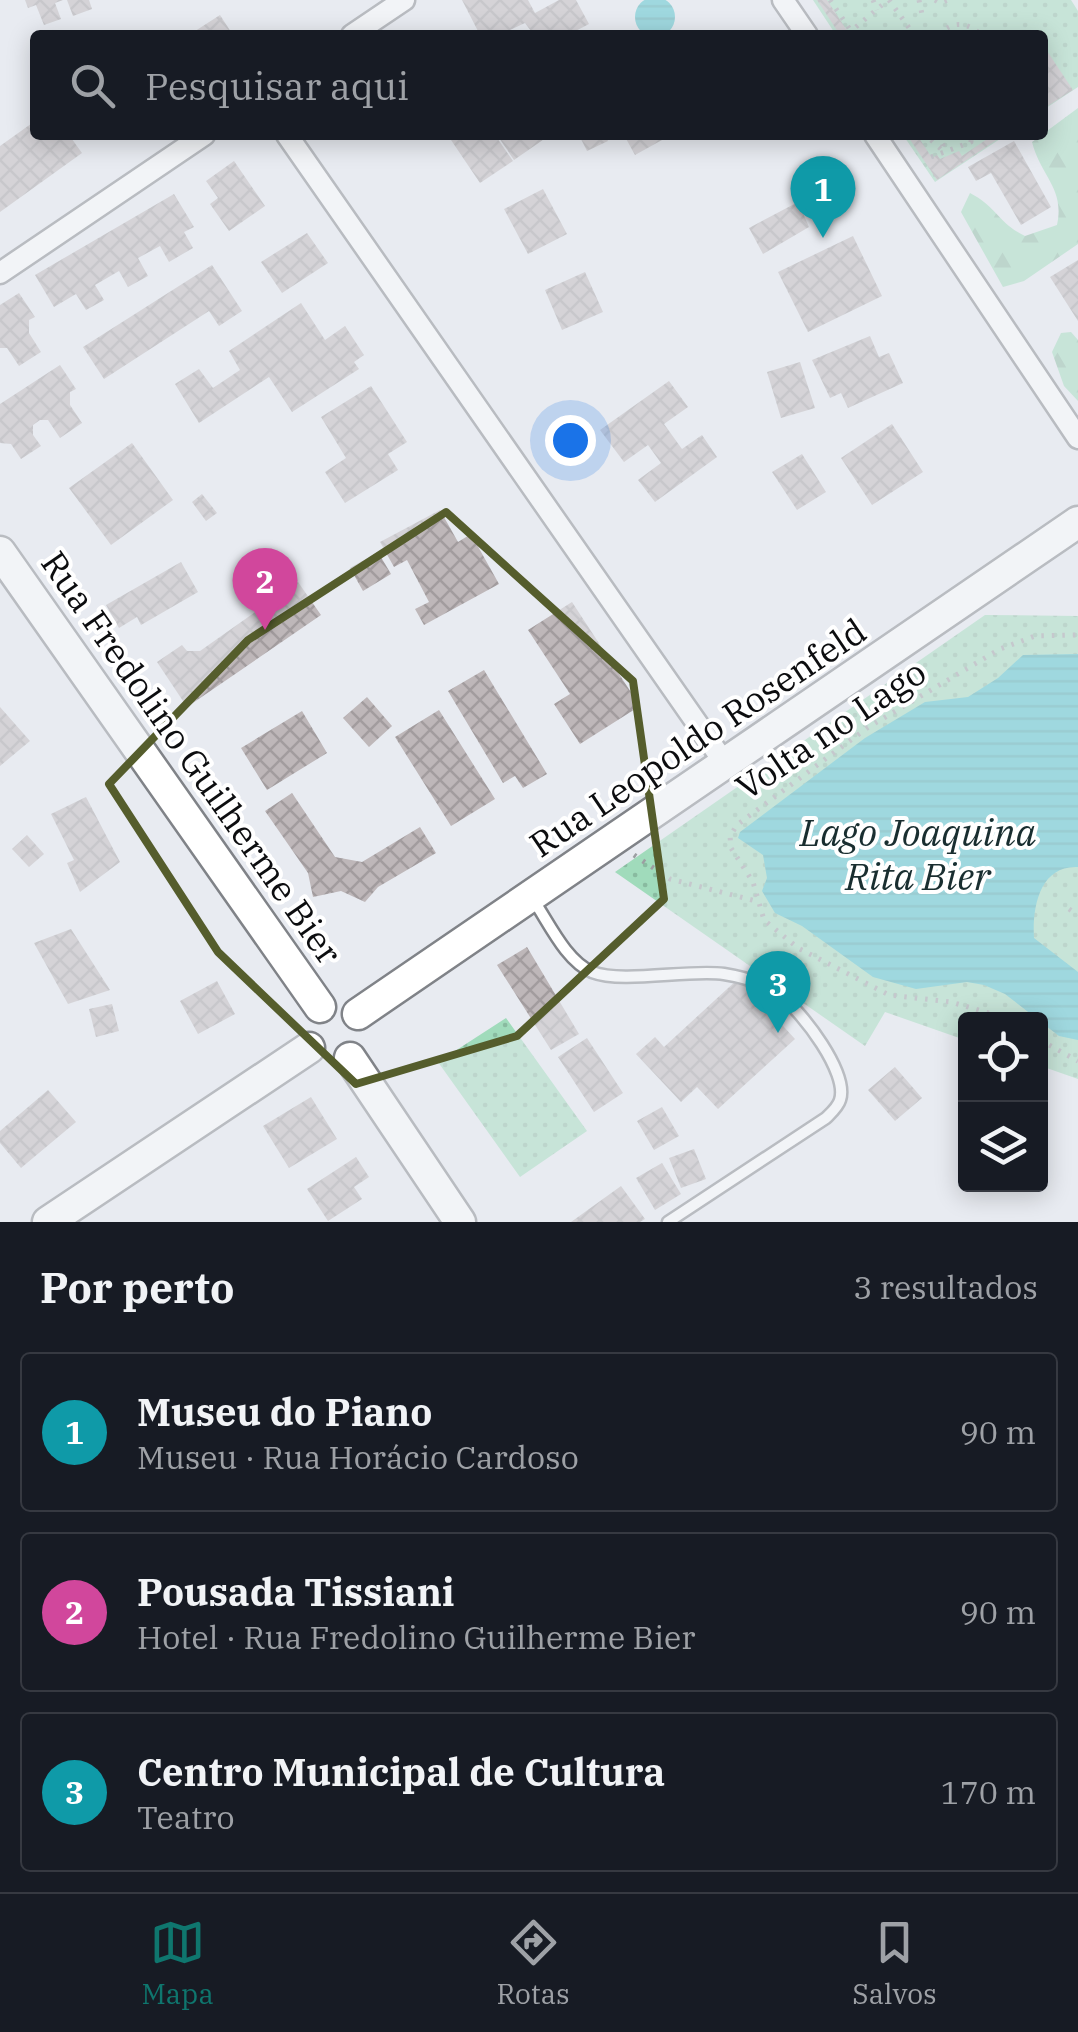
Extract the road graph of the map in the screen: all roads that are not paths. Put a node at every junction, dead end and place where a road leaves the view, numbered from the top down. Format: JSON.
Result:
{"nodes":[{"id":1,"x":404,"y":0,"type":"edge"},
{"id":2,"x":784,"y":0,"type":"edge"},
{"id":3,"x":359,"y":30,"type":"edge"},
{"id":4,"x":804,"y":30,"type":"edge"},
{"id":5,"x":197,"y":140,"type":"edge"},
{"id":6,"x":289,"y":140,"type":"edge"},
{"id":7,"x":878,"y":140,"type":"edge"},
{"id":8,"x":0,"y":272,"type":"edge"},
{"id":9,"x":1078,"y":438,"type":"edge"},
{"id":10,"x":1078,"y":522,"type":"edge"},
{"id":11,"x":0,"y":552,"type":"edge"},
{"id":12,"x":726,"y":765,"type":"junction"},
{"id":13,"x":531,"y":898,"type":"junction"},
{"id":14,"x":320,"y":1006,"type":"junction"},
{"id":15,"x":358,"y":1014,"type":"junction"},
{"id":16,"x":309,"y":1048,"type":"junction"},
{"id":17,"x":350,"y":1058,"type":"junction"},
{"id":18,"x":48,"y":1222,"type":"edge"},
{"id":19,"x":460,"y":1222,"type":"edge"},
{"id":20,"x":668,"y":1222,"type":"edge"}],
"edges":[{"from":1,"to":3,"type":"street"},
{"from":2,"to":4,"type":"street"},
{"from":5,"to":8,"type":"street"},
{"from":6,"to":12,"type":"street"},
{"from":7,"to":9,"type":"street"},
{"from":10,"to":12,"type":"street","name":"Rua Leopoldo Rosenfeld"},
{"from":11,"to":14,"type":"street","name":"Rua Fredolino Guilherme Bier"},
{"from":12,"to":13,"type":"street","name":"Rua Leopoldo Rosenfeld"},
{"from":13,"to":15,"type":"street","name":"Rua Leopoldo Rosenfeld"},
{"from":13,"to":20,"type":"lane"},
{"from":14,"to":15,"type":"street"},
{"from":14,"to":16,"type":"street"},
{"from":15,"to":17,"type":"street"},
{"from":16,"to":17,"type":"street"},
{"from":16,"to":18,"type":"street"},
{"from":17,"to":19,"type":"street"}]}
